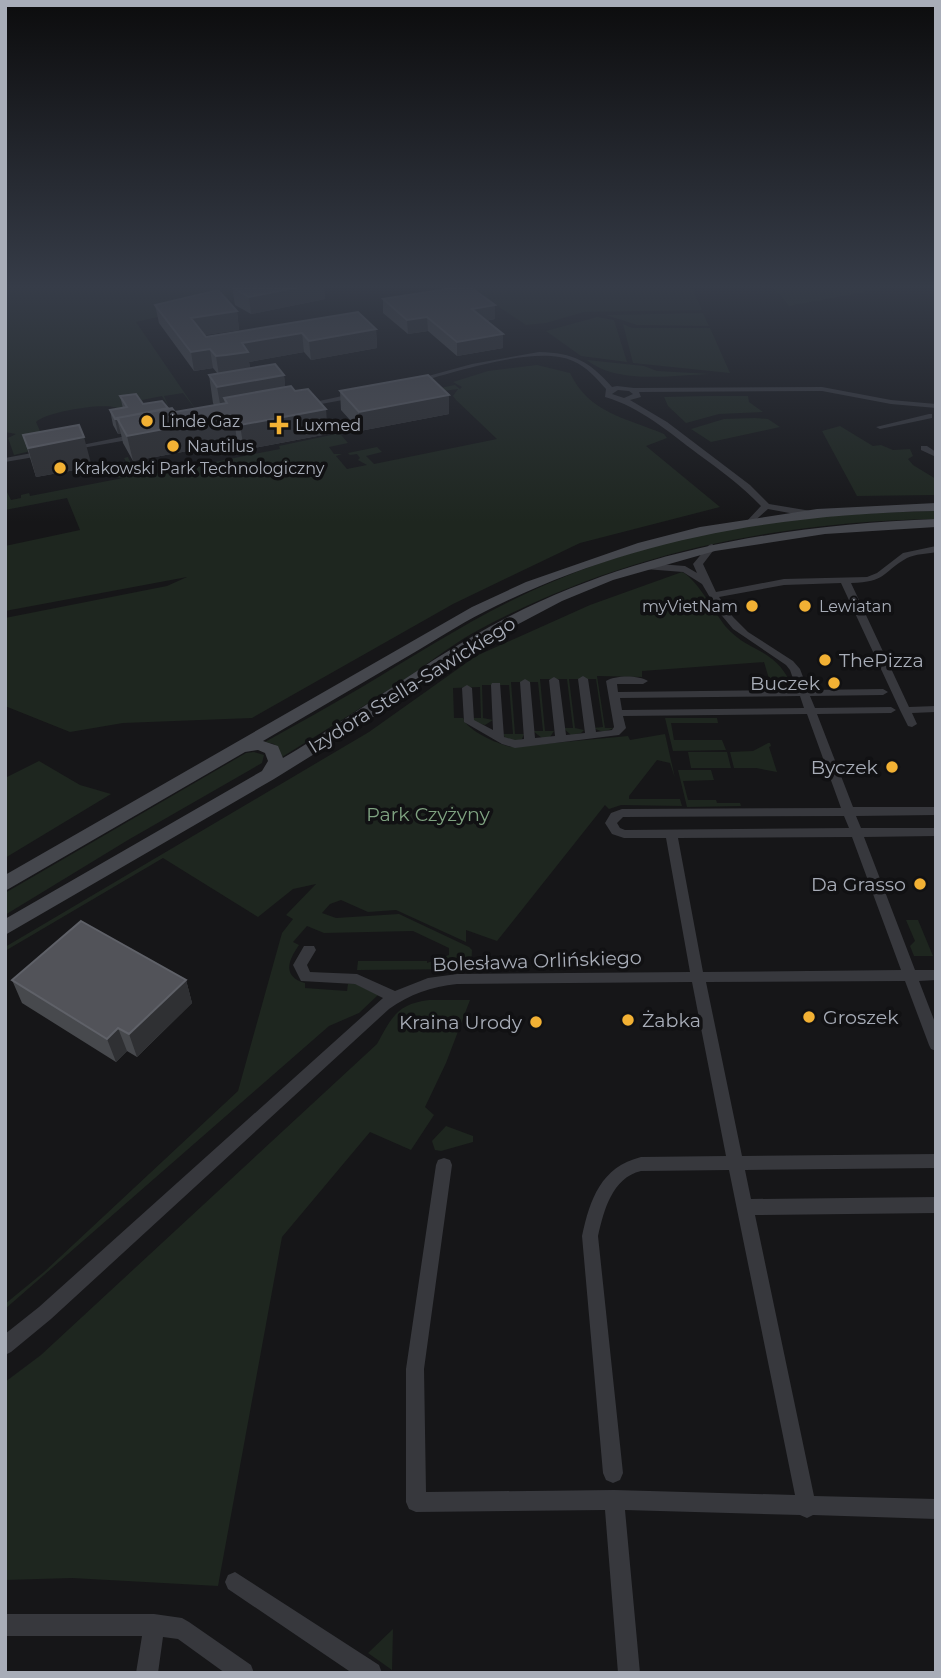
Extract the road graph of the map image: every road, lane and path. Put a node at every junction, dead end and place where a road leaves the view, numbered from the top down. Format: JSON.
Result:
{"nodes":[{"id":1,"x":479,"y":365,"type":"edge"},
{"id":2,"x":583,"y":365,"type":"edge"},
{"id":3,"x":597,"y":375,"type":"junction"},
{"id":4,"x":408,"y":383,"type":"edge"},
{"id":5,"x":621,"y":387,"type":"junction"},
{"id":6,"x":610,"y":390,"type":"junction"},
{"id":7,"x":675,"y":390,"type":"joint"},
{"id":8,"x":366,"y":393,"type":"edge"},
{"id":9,"x":636,"y":395,"type":"junction"},
{"id":10,"x":624,"y":400,"type":"junction"},
{"id":11,"x":920,"y":406,"type":"junction"},
{"id":12,"x":936,"y":406,"type":"edge"},
{"id":13,"x":294,"y":407,"type":"edge"},
{"id":14,"x":648,"y":413,"type":"junction"},
{"id":15,"x":932,"y":418,"type":"edge"},
{"id":16,"x":880,"y":427,"type":"dead end"},
{"id":17,"x":142,"y":435,"type":"edge"},
{"id":18,"x":924,"y":448,"type":"dead end"},
{"id":19,"x":66,"y":449,"type":"edge"},
{"id":20,"x":54,"y":451,"type":"edge"},
{"id":21,"x":936,"y":455,"type":"edge"},
{"id":22,"x":5,"y":460,"type":"edge"},
{"id":23,"x":766,"y":506,"type":"junction"},
{"id":24,"x":936,"y":507,"type":"edge"},
{"id":25,"x":811,"y":514,"type":"junction"},
{"id":26,"x":750,"y":522,"type":"junction"},
{"id":27,"x":936,"y":523,"type":"edge"},
{"id":28,"x":712,"y":547,"type":"junction"},
{"id":29,"x":936,"y":549,"type":"edge"},
{"id":30,"x":641,"y":566,"type":"junction"},
{"id":31,"x":845,"y":581,"type":"junction"},
{"id":32,"x":706,"y":584,"type":"junction"},
{"id":33,"x":713,"y":596,"type":"junction"},
{"id":34,"x":554,"y":680,"type":"dead end"},
{"id":35,"x":583,"y":680,"type":"dead end"},
{"id":36,"x":643,"y":681,"type":"dead end"},
{"id":37,"x":525,"y":682,"type":"dead end"},
{"id":38,"x":496,"y":685,"type":"dead end"},
{"id":39,"x":467,"y":688,"type":"dead end"},
{"id":40,"x":883,"y":692,"type":"dead end"},
{"id":41,"x":804,"y":693,"type":"junction"},
{"id":42,"x":613,"y":695,"type":"junction"},
{"id":43,"x":936,"y":709,"type":"edge"},
{"id":44,"x":891,"y":710,"type":"dead end"},
{"id":45,"x":905,"y":710,"type":"junction"},
{"id":46,"x":811,"y":712,"type":"junction"},
{"id":47,"x":616,"y":713,"type":"junction"},
{"id":48,"x":912,"y":724,"type":"dead end"},
{"id":49,"x":590,"y":736,"type":"junction"},
{"id":50,"x":499,"y":738,"type":"junction"},
{"id":51,"x":561,"y":739,"type":"junction"},
{"id":52,"x":530,"y":742,"type":"junction"},
{"id":53,"x":238,"y":748,"type":"junction"},
{"id":54,"x":268,"y":775,"type":"junction"},
{"id":55,"x":848,"y":811,"type":"junction"},
{"id":56,"x":936,"y":811,"type":"edge"},
{"id":57,"x":936,"y":832,"type":"edge"},
{"id":58,"x":671,"y":834,"type":"junction"},
{"id":59,"x":856,"y":834,"type":"junction"},
{"id":60,"x":5,"y":884,"type":"edge"},
{"id":61,"x":5,"y":928,"type":"edge"},
{"id":62,"x":309,"y":950,"type":"dead end"},
{"id":63,"x":909,"y":975,"type":"junction"},
{"id":64,"x":936,"y":975,"type":"edge"},
{"id":65,"x":698,"y":977,"type":"junction"},
{"id":66,"x":389,"y":1001,"type":"junction"},
{"id":67,"x":936,"y":1045,"type":"edge"},
{"id":68,"x":936,"y":1161,"type":"edge"},
{"id":69,"x":736,"y":1163,"type":"junction"},
{"id":70,"x":444,"y":1165,"type":"dead end"},
{"id":71,"x":936,"y":1205,"type":"edge"},
{"id":72,"x":746,"y":1207,"type":"junction"},
{"id":73,"x":5,"y":1346,"type":"edge"},
{"id":74,"x":613,"y":1474,"type":"dead end"},
{"id":75,"x":614,"y":1500,"type":"junction"},
{"id":76,"x":807,"y":1508,"type":"junction"},
{"id":77,"x":936,"y":1509,"type":"edge"},
{"id":78,"x":235,"y":1582,"type":"dead end"},
{"id":79,"x":5,"y":1625,"type":"edge"},
{"id":80,"x":154,"y":1625,"type":"junction"},
{"id":81,"x":146,"y":1673,"type":"edge"},
{"id":82,"x":243,"y":1673,"type":"edge"},
{"id":83,"x":371,"y":1673,"type":"edge"},
{"id":84,"x":629,"y":1673,"type":"edge"}],
"edges":[{"from":1,"to":4,"type":"street"},
{"from":2,"to":3,"type":"street"},
{"from":3,"to":5,"type":"street"},
{"from":3,"to":6,"type":"street"},
{"from":5,"to":6,"type":"street"},
{"from":5,"to":9,"type":"street"},
{"from":6,"to":10,"type":"street"},
{"from":7,"to":9,"type":"street"},
{"from":7,"to":11,"type":"street"},
{"from":8,"to":13,"type":"street"},
{"from":9,"to":10,"type":"street"},
{"from":9,"to":14,"type":"street"},
{"from":10,"to":14,"type":"street"},
{"from":11,"to":12,"type":"street"},
{"from":11,"to":15,"type":"street"},
{"from":14,"to":23,"type":"street"},
{"from":15,"to":16,"type":"street"},
{"from":17,"to":19,"type":"street"},
{"from":18,"to":21,"type":"street"},
{"from":20,"to":22,"type":"street"},
{"from":23,"to":25,"type":"street"},
{"from":23,"to":26,"type":"street"},
{"from":24,"to":25,"type":"main road","name":"Izydora Stella-Sawickiego"},
{"from":25,"to":26,"type":"main road","name":"Izydora Stella-Sawickiego"},
{"from":26,"to":53,"type":"main road","name":"Izydora Stella-Sawickiego"},
{"from":27,"to":28,"type":"main road","name":"Izydora Stella-Sawickiego"},
{"from":28,"to":30,"type":"main road","name":"Izydora Stella-Sawickiego"},
{"from":28,"to":32,"type":"street"},
{"from":29,"to":31,"type":"street"},
{"from":30,"to":32,"type":"street"},
{"from":30,"to":54,"type":"main road","name":"Izydora Stella-Sawickiego"},
{"from":31,"to":33,"type":"street"},
{"from":31,"to":45,"type":"street"},
{"from":32,"to":33,"type":"street"},
{"from":33,"to":41,"type":"street"},
{"from":34,"to":51,"type":"street"},
{"from":35,"to":49,"type":"street"},
{"from":36,"to":42,"type":"street"},
{"from":37,"to":52,"type":"street"},
{"from":38,"to":50,"type":"street"},
{"from":39,"to":50,"type":"street"},
{"from":40,"to":41,"type":"street"},
{"from":41,"to":42,"type":"street"},
{"from":41,"to":46,"type":"street"},
{"from":42,"to":47,"type":"street"},
{"from":43,"to":45,"type":"street"},
{"from":44,"to":46,"type":"street"},
{"from":45,"to":48,"type":"street"},
{"from":46,"to":47,"type":"street"},
{"from":46,"to":55,"type":"street"},
{"from":47,"to":49,"type":"street"},
{"from":49,"to":51,"type":"street"},
{"from":50,"to":52,"type":"street"},
{"from":51,"to":52,"type":"street"},
{"from":53,"to":54,"type":"main road"},
{"from":53,"to":60,"type":"main road","name":"Izydora Stella-Sawickiego"},
{"from":54,"to":61,"type":"main road","name":"Izydora Stella-Sawickiego"},
{"from":55,"to":56,"type":"street"},
{"from":55,"to":58,"type":"street"},
{"from":55,"to":59,"type":"street"},
{"from":57,"to":59,"type":"street"},
{"from":58,"to":59,"type":"street"},
{"from":58,"to":65,"type":"street"},
{"from":59,"to":63,"type":"street"},
{"from":62,"to":66,"type":"street"},
{"from":63,"to":64,"type":"street","name":"Bolesława Orlińskiego"},
{"from":63,"to":65,"type":"street","name":"Bolesława Orlińskiego"},
{"from":63,"to":67,"type":"street"},
{"from":65,"to":66,"type":"street","name":"Bolesława Orlińskiego"},
{"from":65,"to":69,"type":"street"},
{"from":66,"to":73,"type":"street","name":"Bolesława Orlińskiego"},
{"from":68,"to":69,"type":"street"},
{"from":69,"to":72,"type":"street"},
{"from":69,"to":74,"type":"street"},
{"from":70,"to":75,"type":"street"},
{"from":71,"to":72,"type":"street"},
{"from":72,"to":76,"type":"street"},
{"from":75,"to":76,"type":"street"},
{"from":75,"to":84,"type":"street"},
{"from":76,"to":77,"type":"street"},
{"from":78,"to":83,"type":"street"},
{"from":79,"to":80,"type":"street"},
{"from":80,"to":81,"type":"street"},
{"from":80,"to":82,"type":"street"}]}
